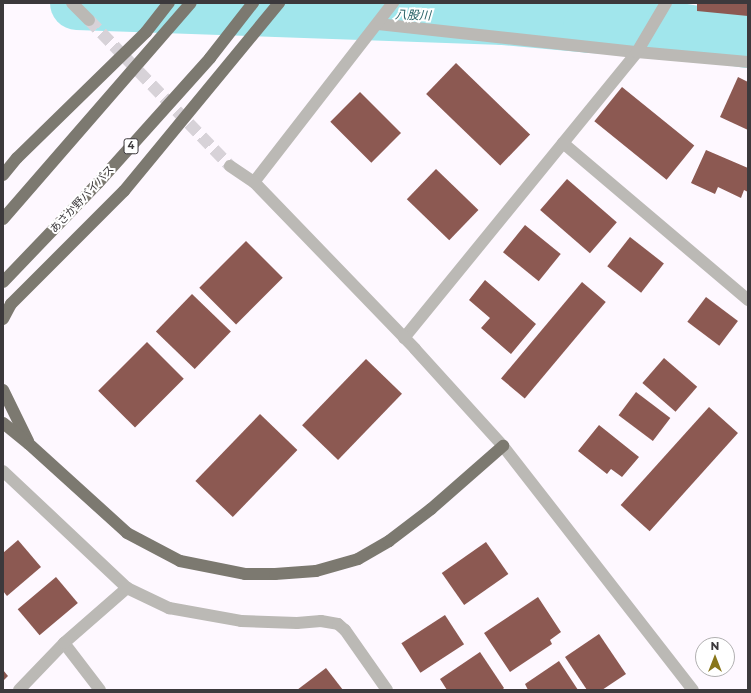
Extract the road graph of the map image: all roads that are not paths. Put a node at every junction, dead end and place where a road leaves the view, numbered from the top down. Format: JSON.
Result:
{"nodes":[{"id":1,"x":72,"y":3,"type":"edge"},
{"id":2,"x":169,"y":3,"type":"edge"},
{"id":3,"x":191,"y":3,"type":"edge"},
{"id":4,"x":253,"y":3,"type":"edge"},
{"id":5,"x":279,"y":3,"type":"edge"},
{"id":6,"x":393,"y":3,"type":"edge"},
{"id":7,"x":666,"y":3,"type":"edge"},
{"id":8,"x":89,"y":20,"type":"tunnel mouth"},
{"id":9,"x":378,"y":24,"type":"junction"},
{"id":10,"x":637,"y":52,"type":"junction"},
{"id":11,"x":748,"y":62,"type":"edge"},
{"id":12,"x":563,"y":143,"type":"junction"},
{"id":13,"x":230,"y":166,"type":"tunnel mouth"},
{"id":14,"x":3,"y":175,"type":"edge"},
{"id":15,"x":254,"y":182,"type":"junction"},
{"id":16,"x":3,"y":219,"type":"edge"},
{"id":17,"x":3,"y":282,"type":"edge"},
{"id":18,"x":748,"y":300,"type":"edge"},
{"id":19,"x":3,"y":319,"type":"edge"},
{"id":20,"x":404,"y":338,"type":"junction"},
{"id":21,"x":3,"y":390,"type":"edge"},
{"id":22,"x":3,"y":424,"type":"edge"},
{"id":23,"x":30,"y":444,"type":"junction"},
{"id":24,"x":503,"y":446,"type":"junction"},
{"id":25,"x":3,"y":470,"type":"edge"},
{"id":26,"x":127,"y":588,"type":"junction"},
{"id":27,"x":64,"y":643,"type":"junction"},
{"id":28,"x":19,"y":690,"type":"edge"},
{"id":29,"x":100,"y":690,"type":"edge"},
{"id":30,"x":387,"y":690,"type":"edge"},
{"id":31,"x":692,"y":690,"type":"edge"}],
"edges":[{"from":1,"to":8,"type":"street"},
{"from":2,"to":14,"type":"highway"},
{"from":3,"to":16,"type":"highway"},
{"from":4,"to":17,"type":"highway","name":"あさか野バイパス","number":"4"},
{"from":5,"to":19,"type":"highway"},
{"from":6,"to":9,"type":"street"},
{"from":7,"to":10,"type":"street"},
{"from":9,"to":10,"type":"street"},
{"from":9,"to":15,"type":"street"},
{"from":10,"to":11,"type":"street"},
{"from":10,"to":12,"type":"street"},
{"from":12,"to":18,"type":"street"},
{"from":12,"to":20,"type":"street"},
{"from":13,"to":15,"type":"street"},
{"from":15,"to":20,"type":"street"},
{"from":20,"to":24,"type":"street"},
{"from":21,"to":23,"type":"highway"},
{"from":22,"to":23,"type":"highway"},
{"from":23,"to":24,"type":"highway"},
{"from":24,"to":31,"type":"street"},
{"from":25,"to":26,"type":"street"},
{"from":26,"to":27,"type":"street"},
{"from":26,"to":30,"type":"street"},
{"from":27,"to":28,"type":"street"},
{"from":27,"to":29,"type":"street"}]}
